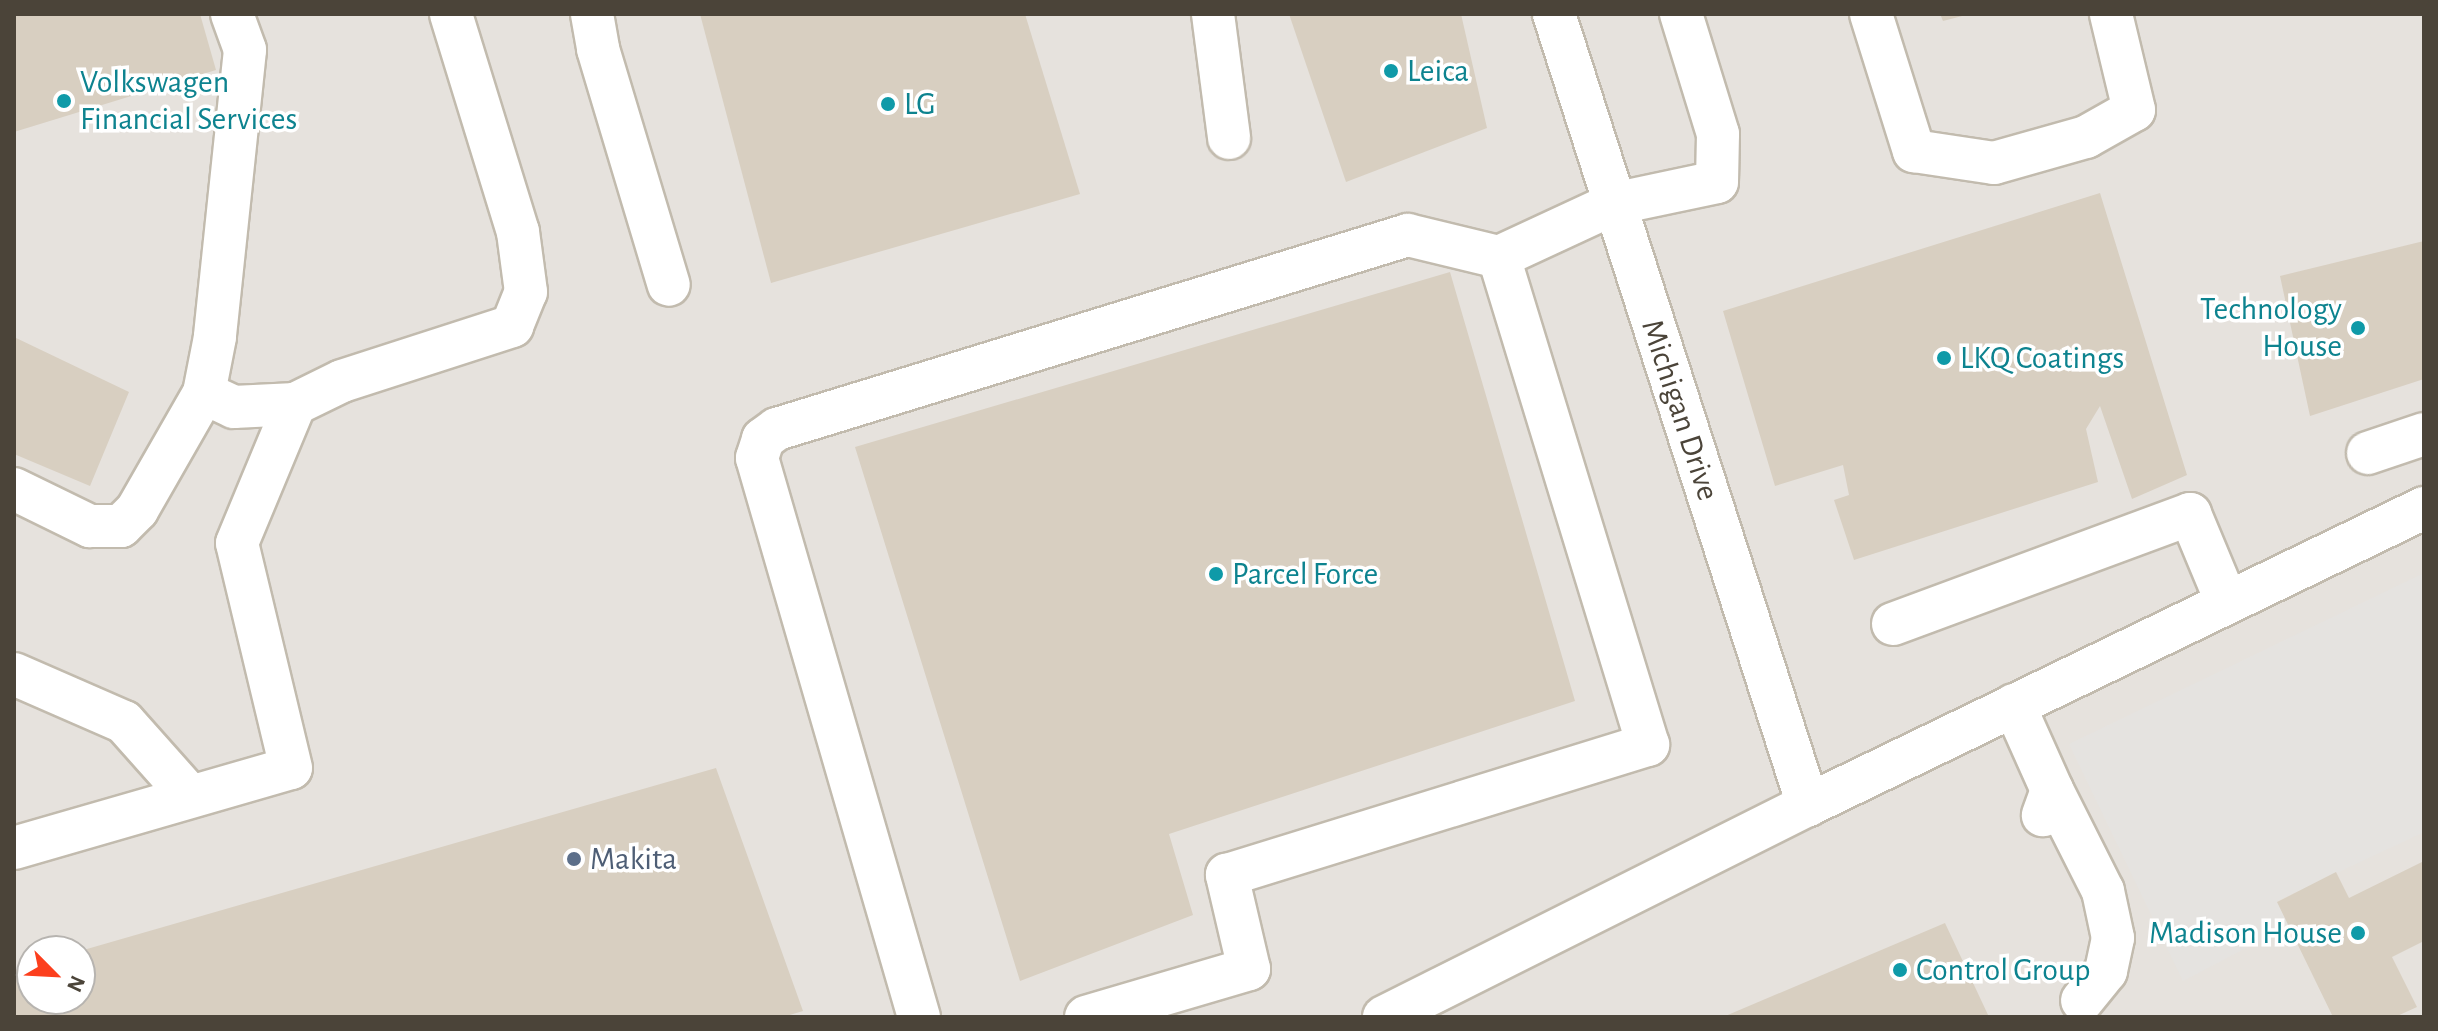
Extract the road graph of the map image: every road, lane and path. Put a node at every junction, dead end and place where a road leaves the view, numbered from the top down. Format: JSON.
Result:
{"nodes":[{"id":1,"x":232,"y":14,"type":"edge"},
{"id":2,"x":451,"y":14,"type":"edge"},
{"id":3,"x":592,"y":14,"type":"edge"},
{"id":4,"x":1213,"y":14,"type":"edge"},
{"id":5,"x":1554,"y":14,"type":"edge"},
{"id":6,"x":1681,"y":14,"type":"edge"},
{"id":7,"x":1871,"y":14,"type":"edge"},
{"id":8,"x":2111,"y":14,"type":"edge"},
{"id":9,"x":1229,"y":138,"type":"dead end"},
{"id":10,"x":1613,"y":204,"type":"junction"},
{"id":11,"x":1499,"y":257,"type":"junction"},
{"id":12,"x":669,"y":285,"type":"dead end"},
{"id":13,"x":204,"y":393,"type":"junction"},
{"id":14,"x":295,"y":404,"type":"junction"},
{"id":15,"x":2424,"y":434,"type":"edge"},
{"id":16,"x":2368,"y":453,"type":"dead end"},
{"id":17,"x":14,"y":489,"type":"edge"},
{"id":18,"x":2424,"y":508,"type":"edge"},
{"id":19,"x":2227,"y":603,"type":"junction"},
{"id":20,"x":1893,"y":624,"type":"dead end"},
{"id":21,"x":14,"y":674,"type":"edge"},
{"id":22,"x":2014,"y":705,"type":"junction"},
{"id":23,"x":190,"y":796,"type":"junction"},
{"id":24,"x":1808,"y":805,"type":"junction"},
{"id":25,"x":14,"y":848,"type":"edge"},
{"id":26,"x":2082,"y":1001,"type":"dead end"},
{"id":27,"x":1393,"y":1015,"type":"edge"},
{"id":28,"x":919,"y":1017,"type":"edge"},
{"id":29,"x":1086,"y":1017,"type":"edge"}],
"edges":[{"from":1,"to":13,"type":"street"},
{"from":2,"to":14,"type":"street"},
{"from":3,"to":12,"type":"street"},
{"from":4,"to":9,"type":"street"},
{"from":5,"to":10,"type":"street","name":"Michigan Drive"},
{"from":6,"to":10,"type":"street"},
{"from":7,"to":8,"type":"street"},
{"from":10,"to":11,"type":"street"},
{"from":10,"to":24,"type":"street","name":"Michigan Drive"},
{"from":11,"to":28,"type":"street"},
{"from":11,"to":29,"type":"street"},
{"from":13,"to":14,"type":"street"},
{"from":13,"to":17,"type":"street"},
{"from":14,"to":23,"type":"street"},
{"from":15,"to":16,"type":"street"},
{"from":18,"to":19,"type":"street"},
{"from":19,"to":20,"type":"street"},
{"from":19,"to":22,"type":"street"},
{"from":21,"to":23,"type":"street"},
{"from":22,"to":24,"type":"street"},
{"from":22,"to":26,"type":"street"},
{"from":23,"to":25,"type":"street"},
{"from":24,"to":27,"type":"street"}]}
